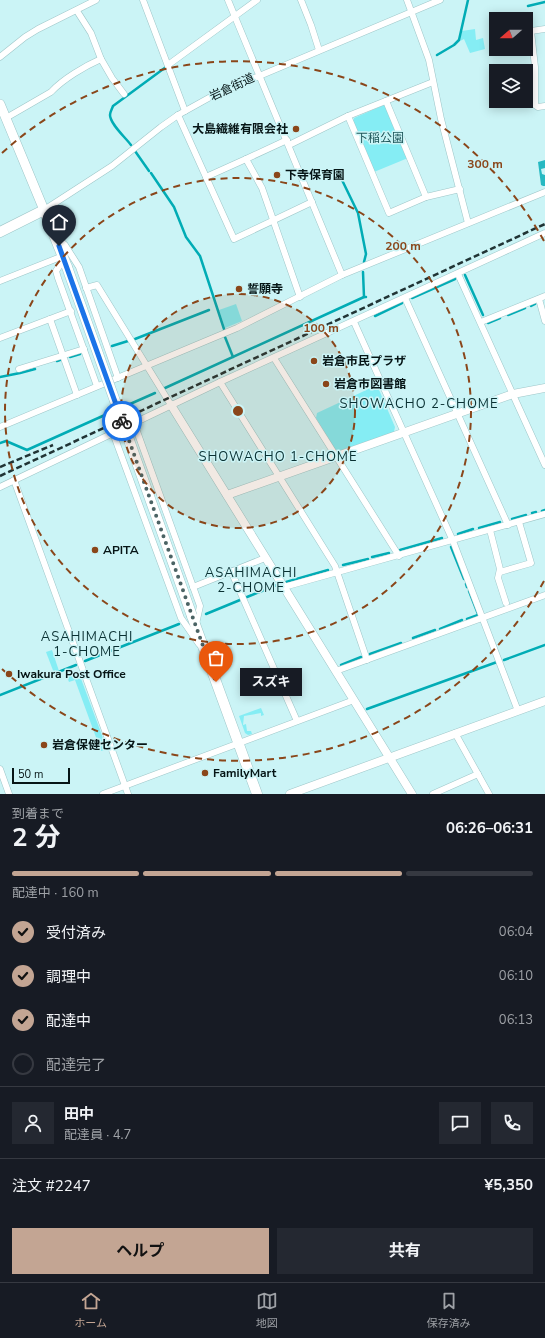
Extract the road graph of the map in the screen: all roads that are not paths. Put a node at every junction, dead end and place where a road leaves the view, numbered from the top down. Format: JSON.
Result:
{"nodes":[{"id":1,"x":96,"y":0,"type":"edge"},
{"id":2,"x":143,"y":0,"type":"edge"},
{"id":3,"x":228,"y":0,"type":"edge"},
{"id":4,"x":257,"y":0,"type":"edge"},
{"id":5,"x":301,"y":0,"type":"edge"},
{"id":6,"x":407,"y":0,"type":"edge"},
{"id":7,"x":440,"y":0,"type":"edge"},
{"id":8,"x":77,"y":11,"type":"junction"},
{"id":9,"x":411,"y":11,"type":"junction"},
{"id":10,"x":235,"y":16,"type":"junction"},
{"id":11,"x":545,"y":29,"type":"edge"},
{"id":12,"x":319,"y":50,"type":"junction"},
{"id":13,"x":0,"y":57,"type":"edge"},
{"id":14,"x":101,"y":58,"type":"junction"},
{"id":15,"x":168,"y":65,"type":"junction"},
{"id":16,"x":260,"y":75,"type":"junction"},
{"id":17,"x":433,"y":82,"type":"junction"},
{"id":18,"x":124,"y":94,"type":"dead end"},
{"id":19,"x":386,"y":101,"type":"junction"},
{"id":20,"x":0,"y":104,"type":"edge"},
{"id":21,"x":545,"y":106,"type":"edge"},
{"id":22,"x":185,"y":111,"type":"junction"},
{"id":23,"x":178,"y":115,"type":"junction"},
{"id":24,"x":348,"y":116,"type":"junction"},
{"id":25,"x":6,"y":118,"type":"junction"},
{"id":26,"x":288,"y":143,"type":"junction"},
{"id":27,"x":246,"y":159,"type":"junction"},
{"id":28,"x":206,"y":176,"type":"junction"},
{"id":29,"x":460,"y":189,"type":"junction"},
{"id":30,"x":545,"y":192,"type":"edge"},
{"id":31,"x":426,"y":197,"type":"junction"},
{"id":32,"x":312,"y":202,"type":"junction"},
{"id":33,"x":44,"y":210,"type":"junction"},
{"id":34,"x":274,"y":220,"type":"junction"},
{"id":35,"x":468,"y":223,"type":"junction"},
{"id":36,"x":0,"y":232,"type":"edge"},
{"id":37,"x":545,"y":233,"type":"edge"},
{"id":38,"x":55,"y":237,"type":"junction"},
{"id":39,"x":64,"y":260,"type":"junction"},
{"id":40,"x":458,"y":274,"type":"junction"},
{"id":41,"x":342,"y":275,"type":"junction"},
{"id":42,"x":0,"y":281,"type":"edge"},
{"id":43,"x":86,"y":288,"type":"junction"},
{"id":44,"x":545,"y":296,"type":"edge"},
{"id":45,"x":300,"y":297,"type":"junction"},
{"id":46,"x":406,"y":298,"type":"junction"},
{"id":47,"x":539,"y":299,"type":"junction"},
{"id":48,"x":70,"y":311,"type":"junction"},
{"id":49,"x":50,"y":319,"type":"junction"},
{"id":50,"x":545,"y":321,"type":"edge"},
{"id":51,"x":354,"y":322,"type":"junction"},
{"id":52,"x":481,"y":322,"type":"junction"},
{"id":53,"x":0,"y":338,"type":"edge"},
{"id":54,"x":84,"y":349,"type":"junction"},
{"id":55,"x":63,"y":356,"type":"junction"},
{"id":56,"x":274,"y":358,"type":"junction"},
{"id":57,"x":146,"y":366,"type":"junction"},
{"id":58,"x":19,"y":369,"type":"dead end"},
{"id":59,"x":118,"y":378,"type":"junction"},
{"id":60,"x":220,"y":382,"type":"junction"},
{"id":61,"x":97,"y":386,"type":"junction"},
{"id":62,"x":545,"y":388,"type":"edge"},
{"id":63,"x":513,"y":394,"type":"junction"},
{"id":64,"x":76,"y":395,"type":"junction"},
{"id":65,"x":171,"y":405,"type":"junction"},
{"id":66,"x":458,"y":413,"type":"junction"},
{"id":67,"x":134,"y":423,"type":"junction"},
{"id":68,"x":0,"y":427,"type":"edge"},
{"id":69,"x":404,"y":432,"type":"junction"},
{"id":70,"x":113,"y":433,"type":"junction"},
{"id":71,"x":337,"y":456,"type":"junction"},
{"id":72,"x":545,"y":465,"type":"edge"},
{"id":73,"x":279,"y":477,"type":"junction"},
{"id":74,"x":14,"y":480,"type":"junction"},
{"id":75,"x":0,"y":487,"type":"edge"},
{"id":76,"x":227,"y":495,"type":"junction"},
{"id":77,"x":545,"y":514,"type":"edge"},
{"id":78,"x":519,"y":522,"type":"junction"},
{"id":79,"x":508,"y":525,"type":"junction"},
{"id":80,"x":490,"y":530,"type":"junction"},
{"id":81,"x":453,"y":541,"type":"junction"},
{"id":82,"x":399,"y":556,"type":"junction"},
{"id":83,"x":265,"y":558,"type":"junction"},
{"id":84,"x":231,"y":571,"type":"junction"},
{"id":85,"x":338,"y":572,"type":"junction"},
{"id":86,"x":500,"y":572,"type":"junction"},
{"id":87,"x":193,"y":587,"type":"junction"},
{"id":88,"x":284,"y":587,"type":"junction"},
{"id":89,"x":545,"y":595,"type":"edge"},
{"id":90,"x":506,"y":604,"type":"dead end"},
{"id":91,"x":483,"y":618,"type":"junction"},
{"id":92,"x":196,"y":626,"type":"junction"},
{"id":93,"x":206,"y":654,"type":"junction"},
{"id":94,"x":367,"y":660,"type":"junction"},
{"id":95,"x":336,"y":671,"type":"junction"},
{"id":96,"x":354,"y":700,"type":"junction"},
{"id":97,"x":545,"y":701,"type":"edge"},
{"id":98,"x":518,"y":710,"type":"junction"},
{"id":99,"x":297,"y":721,"type":"junction"},
{"id":100,"x":456,"y":733,"type":"junction"},
{"id":101,"x":238,"y":743,"type":"junction"},
{"id":102,"x":389,"y":757,"type":"junction"},
{"id":103,"x":0,"y":770,"type":"edge"},
{"id":104,"x":478,"y":774,"type":"junction"},
{"id":105,"x":125,"y":786,"type":"junction"},
{"id":106,"x":9,"y":794,"type":"edge"},
{"id":107,"x":103,"y":794,"type":"edge"},
{"id":108,"x":128,"y":794,"type":"edge"},
{"id":109,"x":257,"y":794,"type":"edge"},
{"id":110,"x":290,"y":794,"type":"edge"},
{"id":111,"x":412,"y":794,"type":"edge"},
{"id":112,"x":433,"y":794,"type":"edge"},
{"id":113,"x":489,"y":794,"type":"edge"}],
"edges":[{"from":1,"to":8,"type":"street"},
{"from":2,"to":15,"type":"street"},
{"from":3,"to":10,"type":"street"},
{"from":4,"to":10,"type":"street"},
{"from":5,"to":12,"type":"street"},
{"from":6,"to":9,"type":"street"},
{"from":7,"to":9,"type":"street","name":"岩倉街道"},
{"from":8,"to":13,"type":"street"},
{"from":8,"to":14,"type":"street"},
{"from":9,"to":12,"type":"street","name":"岩倉街道"},
{"from":9,"to":17,"type":"street"},
{"from":10,"to":15,"type":"street"},
{"from":10,"to":16,"type":"street"},
{"from":11,"to":21,"type":"street"},
{"from":12,"to":16,"type":"street","name":"岩倉街道"},
{"from":14,"to":18,"type":"street"},
{"from":14,"to":25,"type":"street"},
{"from":15,"to":22,"type":"street"},
{"from":16,"to":22,"type":"street","name":"岩倉街道"},
{"from":16,"to":26,"type":"street"},
{"from":17,"to":19,"type":"street"},
{"from":17,"to":29,"type":"street"},
{"from":19,"to":24,"type":"street"},
{"from":19,"to":31,"type":"street"},
{"from":20,"to":25,"type":"main road"},
{"from":22,"to":23,"type":"street","name":"岩倉街道"},
{"from":23,"to":28,"type":"street"},
{"from":23,"to":33,"type":"street","name":"岩倉街道"},
{"from":24,"to":26,"type":"street"},
{"from":24,"to":31,"type":"street"},
{"from":25,"to":33,"type":"main road"},
{"from":26,"to":27,"type":"street"},
{"from":26,"to":32,"type":"street"},
{"from":27,"to":28,"type":"street"},
{"from":27,"to":34,"type":"street"},
{"from":28,"to":34,"type":"street"},
{"from":29,"to":31,"type":"street"},
{"from":29,"to":35,"type":"street"},
{"from":30,"to":35,"type":"street"},
{"from":32,"to":34,"type":"street"},
{"from":32,"to":41,"type":"street"},
{"from":33,"to":36,"type":"main road"},
{"from":33,"to":38,"type":"main road"},
{"from":34,"to":45,"type":"street"},
{"from":35,"to":41,"type":"street"},
{"from":37,"to":40,"type":"street"},
{"from":38,"to":39,"type":"main road"},
{"from":38,"to":43,"type":"street"},
{"from":39,"to":42,"type":"street"},
{"from":39,"to":48,"type":"street"},
{"from":39,"to":92,"type":"main road","bridge":true},
{"from":40,"to":46,"type":"street"},
{"from":40,"to":52,"type":"street"},
{"from":41,"to":45,"type":"street"},
{"from":43,"to":57,"type":"street"},
{"from":43,"to":59,"type":"street"},
{"from":44,"to":47,"type":"street"},
{"from":45,"to":57,"type":"street"},
{"from":46,"to":51,"type":"street"},
{"from":46,"to":66,"type":"street"},
{"from":47,"to":50,"type":"street"},
{"from":47,"to":52,"type":"street"},
{"from":48,"to":49,"type":"street"},
{"from":48,"to":54,"type":"street"},
{"from":49,"to":53,"type":"street"},
{"from":49,"to":55,"type":"street"},
{"from":51,"to":56,"type":"street"},
{"from":51,"to":69,"type":"street"},
{"from":52,"to":63,"type":"street"},
{"from":54,"to":55,"type":"street"},
{"from":54,"to":61,"type":"street"},
{"from":55,"to":58,"type":"street"},
{"from":55,"to":64,"type":"street"},
{"from":56,"to":60,"type":"street"},
{"from":56,"to":71,"type":"street"},
{"from":57,"to":59,"type":"street"},
{"from":57,"to":65,"type":"street"},
{"from":59,"to":61,"type":"street"},
{"from":60,"to":65,"type":"street"},
{"from":60,"to":73,"type":"street"},
{"from":61,"to":64,"type":"street"},
{"from":62,"to":63,"type":"street"},
{"from":63,"to":66,"type":"street"},
{"from":63,"to":72,"type":"street"},
{"from":64,"to":68,"type":"street"},
{"from":65,"to":67,"type":"street"},
{"from":65,"to":76,"type":"street"},
{"from":66,"to":69,"type":"street"},
{"from":66,"to":79,"type":"street"},
{"from":67,"to":70,"type":"street"},
{"from":67,"to":87,"type":"street"},
{"from":69,"to":71,"type":"street"},
{"from":69,"to":81,"type":"street"},
{"from":70,"to":74,"type":"street"},
{"from":70,"to":93,"type":"street"},
{"from":71,"to":73,"type":"street"},
{"from":71,"to":82,"type":"street"},
{"from":73,"to":76,"type":"street"},
{"from":73,"to":85,"type":"street"},
{"from":74,"to":75,"type":"street"},
{"from":74,"to":105,"type":"street"},
{"from":76,"to":83,"type":"street"},
{"from":77,"to":78,"type":"street"},
{"from":78,"to":79,"type":"street"},
{"from":78,"to":86,"type":"street"},
{"from":79,"to":80,"type":"street"},
{"from":80,"to":81,"type":"street"},
{"from":80,"to":86,"type":"street"},
{"from":81,"to":82,"type":"street"},
{"from":81,"to":91,"type":"street"},
{"from":82,"to":85,"type":"street"},
{"from":83,"to":84,"type":"street"},
{"from":83,"to":88,"type":"street"},
{"from":84,"to":87,"type":"street"},
{"from":84,"to":99,"type":"street"},
{"from":85,"to":88,"type":"street"},
{"from":85,"to":94,"type":"street"},
{"from":86,"to":90,"type":"street"},
{"from":87,"to":92,"type":"street"},
{"from":88,"to":95,"type":"street"},
{"from":89,"to":91,"type":"street"},
{"from":91,"to":94,"type":"street"},
{"from":91,"to":98,"type":"street"},
{"from":92,"to":93,"type":"main road"},
{"from":93,"to":101,"type":"main road"},
{"from":94,"to":95,"type":"street"},
{"from":95,"to":96,"type":"street"},
{"from":96,"to":99,"type":"street"},
{"from":96,"to":102,"type":"street"},
{"from":97,"to":98,"type":"street"},
{"from":98,"to":100,"type":"street"},
{"from":99,"to":101,"type":"street"},
{"from":100,"to":102,"type":"street"},
{"from":100,"to":104,"type":"street"},
{"from":101,"to":105,"type":"street"},
{"from":101,"to":109,"type":"main road"},
{"from":102,"to":110,"type":"street"},
{"from":102,"to":111,"type":"street"},
{"from":103,"to":106,"type":"street"},
{"from":104,"to":112,"type":"street"},
{"from":104,"to":113,"type":"street"},
{"from":105,"to":107,"type":"street"},
{"from":105,"to":108,"type":"street"}]}
